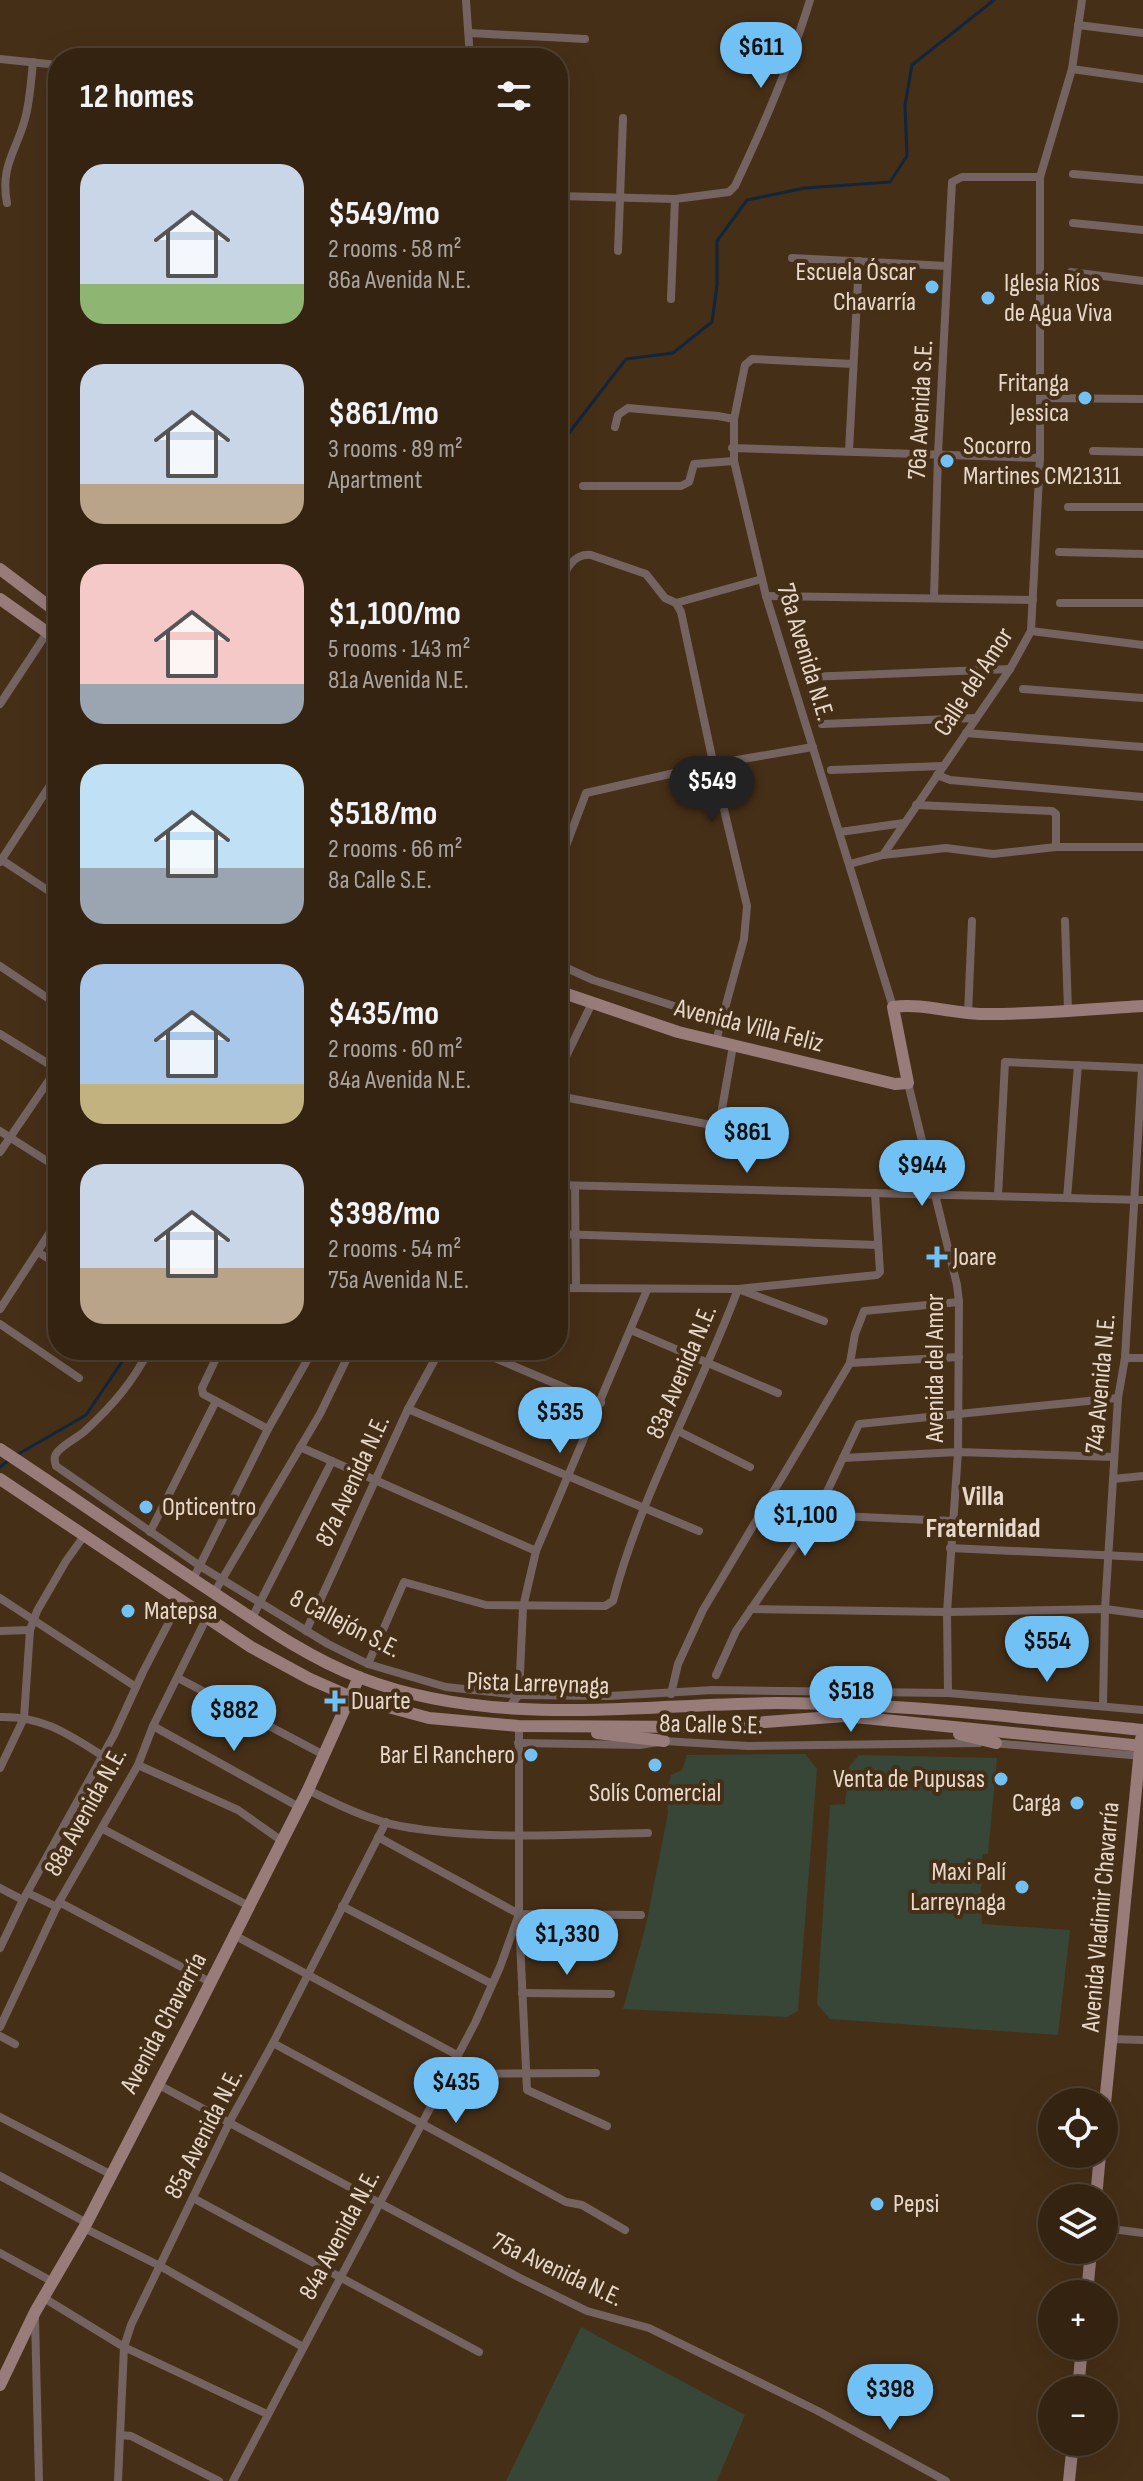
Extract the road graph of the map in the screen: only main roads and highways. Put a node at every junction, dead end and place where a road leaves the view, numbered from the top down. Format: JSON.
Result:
{"nodes":[{"id":1,"x":0,"y":569,"type":"edge"},
{"id":2,"x":0,"y":599,"type":"edge"},
{"id":3,"x":48,"y":606,"type":"edge"},
{"id":4,"x":48,"y":633,"type":"edge"},
{"id":5,"x":568,"y":988,"type":"edge"},
{"id":6,"x":568,"y":994,"type":"edge"},
{"id":7,"x":587,"y":1001,"type":"junction"},
{"id":8,"x":1143,"y":1006,"type":"edge"},
{"id":9,"x":908,"y":1083,"type":"joint"},
{"id":10,"x":0,"y":1449,"type":"edge"},
{"id":11,"x":1,"y":1480,"type":"edge"},
{"id":12,"x":92,"y":1492,"type":"road end"},
{"id":13,"x":83,"y":1503,"type":"junction"},
{"id":14,"x":40,"y":1507,"type":"junction"},
{"id":15,"x":114,"y":1526,"type":"junction"},
{"id":16,"x":240,"y":1611,"type":"junction"},
{"id":17,"x":207,"y":1617,"type":"junction"},
{"id":18,"x":359,"y":1677,"type":"junction"},
{"id":19,"x":351,"y":1697,"type":"junction"},
{"id":20,"x":918,"y":1723,"type":"junction"},
{"id":21,"x":563,"y":1726,"type":"junction"},
{"id":22,"x":1143,"y":1729,"type":"edge"},
{"id":23,"x":664,"y":1741,"type":"road end"},
{"id":24,"x":996,"y":1743,"type":"road end"},
{"id":25,"x":1141,"y":1751,"type":"edge"},
{"id":26,"x":1106,"y":2088,"type":"edge"},
{"id":27,"x":0,"y":2385,"type":"edge"},
{"id":28,"x":1072,"y":2456,"type":"edge"},
{"id":29,"x":1069,"y":2481,"type":"edge"}],
"edges":[{"from":1,"to":3,"type":"main road"},
{"from":2,"to":4,"type":"main road"},
{"from":5,"to":7,"type":"main road","name":"Avenida Villa Feliz"},
{"from":6,"to":7,"type":"main road","name":"Avenida Villa Feliz"},
{"from":7,"to":9,"type":"main road","name":"Avenida Villa Feliz"},
{"from":8,"to":9,"type":"main road","name":"Avenida del Amor"},
{"from":10,"to":13,"type":"main road","name":"Pista Larreynaga"},
{"from":11,"to":14,"type":"main road","name":"Pista Larreynaga"},
{"from":12,"to":13,"type":"main road"},
{"from":13,"to":15,"type":"main road","name":"Pista Larreynaga"},
{"from":14,"to":15,"type":"main road"},
{"from":14,"to":17,"type":"main road","name":"Pista Larreynaga"},
{"from":15,"to":16,"type":"main road","name":"Pista Larreynaga"},
{"from":16,"to":17,"type":"main road"},
{"from":16,"to":18,"type":"main road","name":"Pista Larreynaga"},
{"from":17,"to":19,"type":"main road","name":"Pista Larreynaga"},
{"from":18,"to":19,"type":"main road","name":"Avenida Chavarría"},
{"from":18,"to":22,"type":"main road","name":"Pista Larreynaga"},
{"from":19,"to":21,"type":"main road","name":"Pista Larreynaga"},
{"from":19,"to":27,"type":"main road","name":"Avenida Chavarría"},
{"from":20,"to":21,"type":"main road","name":"Pista Larreynaga"},
{"from":20,"to":24,"type":"main road"},
{"from":20,"to":25,"type":"main road","name":"Pista Larreynaga"},
{"from":21,"to":23,"type":"main road"},
{"from":22,"to":25,"type":"main road","name":"Avenida Vladimir Chavarría"},
{"from":25,"to":26,"type":"main road","name":"Avenida Vladimir Chavarría"},
{"from":28,"to":29,"type":"main road"}]}
